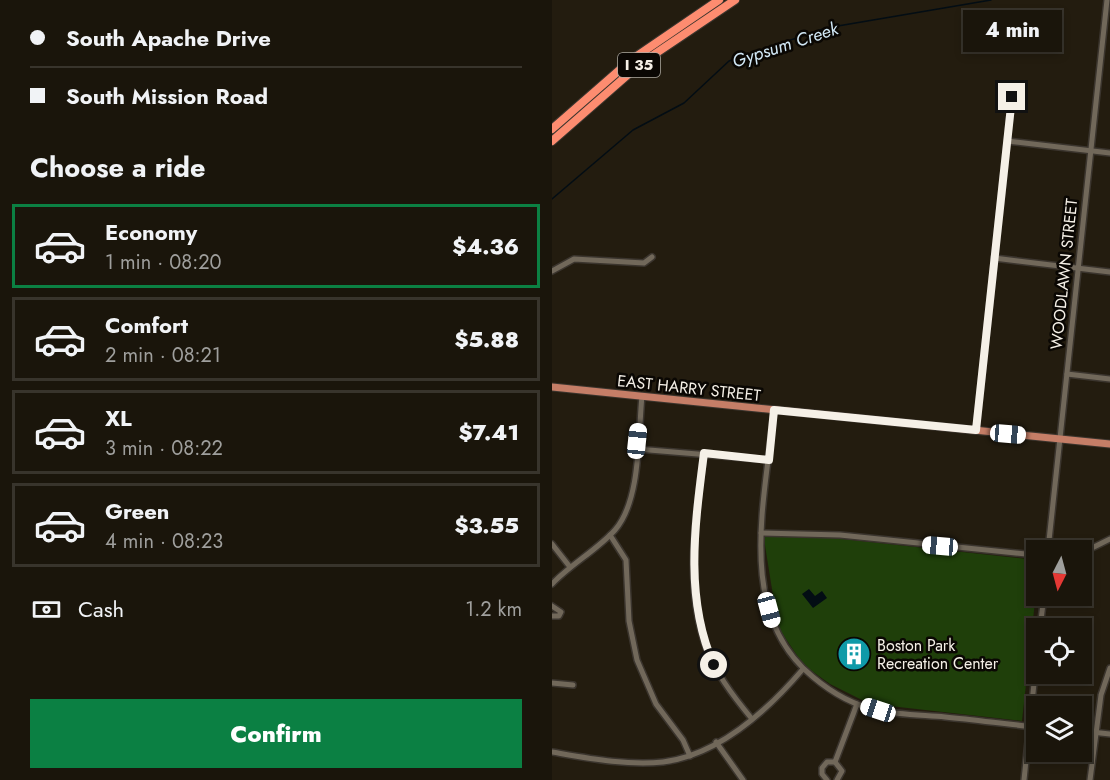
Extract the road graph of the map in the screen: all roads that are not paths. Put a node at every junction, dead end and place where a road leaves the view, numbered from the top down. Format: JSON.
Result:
{"nodes":[{"id":1,"x":719,"y":0,"type":"edge"},
{"id":2,"x":735,"y":0,"type":"edge"},
{"id":3,"x":1107,"y":0,"type":"edge"},
{"id":4,"x":1012,"y":97,"type":"dead end"},
{"id":5,"x":552,"y":129,"type":"edge"},
{"id":6,"x":552,"y":141,"type":"edge"},
{"id":7,"x":1007,"y":141,"type":"junction"},
{"id":8,"x":1090,"y":151,"type":"junction"},
{"id":9,"x":1110,"y":153,"type":"edge"},
{"id":10,"x":652,"y":257,"type":"dead end"},
{"id":11,"x":994,"y":258,"type":"junction"},
{"id":12,"x":1078,"y":269,"type":"junction"},
{"id":13,"x":552,"y":271,"type":"edge"},
{"id":14,"x":1110,"y":272,"type":"edge"},
{"id":15,"x":1067,"y":374,"type":"junction"},
{"id":16,"x":1110,"y":379,"type":"edge"},
{"id":17,"x":552,"y":387,"type":"edge"},
{"id":18,"x":642,"y":396,"type":"junction"},
{"id":19,"x":774,"y":410,"type":"junction"},
{"id":20,"x":976,"y":430,"type":"junction"},
{"id":21,"x":1060,"y":439,"type":"junction"},
{"id":22,"x":1110,"y":444,"type":"edge"},
{"id":23,"x":637,"y":449,"type":"junction"},
{"id":24,"x":704,"y":453,"type":"junction"},
{"id":25,"x":769,"y":460,"type":"junction"},
{"id":26,"x":761,"y":533,"type":"junction"},
{"id":27,"x":610,"y":535,"type":"junction"},
{"id":28,"x":1110,"y":539,"type":"edge"},
{"id":29,"x":1049,"y":540,"type":"edge"},
{"id":30,"x":552,"y":544,"type":"edge"},
{"id":31,"x":1092,"y":548,"type":"edge"},
{"id":32,"x":1026,"y":554,"type":"edge"},
{"id":33,"x":570,"y":567,"type":"junction"},
{"id":34,"x":552,"y":584,"type":"edge"},
{"id":35,"x":555,"y":606,"type":"edge"},
{"id":36,"x":552,"y":616,"type":"edge"},
{"id":37,"x":1110,"y":668,"type":"edge"},
{"id":38,"x":803,"y":669,"type":"junction"},
{"id":39,"x":552,"y":682,"type":"edge"},
{"id":40,"x":573,"y":685,"type":"dead end"},
{"id":41,"x":857,"y":704,"type":"junction"},
{"id":42,"x":752,"y":718,"type":"junction"},
{"id":43,"x":1026,"y":726,"type":"edge"},
{"id":44,"x":1092,"y":733,"type":"edge"},
{"id":45,"x":1095,"y":733,"type":"junction"},
{"id":46,"x":1110,"y":735,"type":"edge"},
{"id":47,"x":716,"y":742,"type":"junction"},
{"id":48,"x":552,"y":752,"type":"edge"},
{"id":49,"x":690,"y":756,"type":"junction"},
{"id":50,"x":835,"y":762,"type":"junction"},
{"id":51,"x":1027,"y":762,"type":"edge"},
{"id":52,"x":743,"y":780,"type":"edge"},
{"id":53,"x":826,"y":780,"type":"edge"},
{"id":54,"x":837,"y":780,"type":"edge"},
{"id":55,"x":1024,"y":780,"type":"edge"},
{"id":56,"x":1090,"y":780,"type":"edge"}],
"edges":[{"from":1,"to":5,"type":"highway","number":"I 35"},
{"from":2,"to":6,"type":"highway","number":"I 35"},
{"from":3,"to":8,"type":"street","name":"WOODLAWN STREET"},
{"from":4,"to":7,"type":"street"},
{"from":7,"to":8,"type":"street"},
{"from":7,"to":11,"type":"street"},
{"from":8,"to":9,"type":"street"},
{"from":8,"to":12,"type":"street","name":"WOODLAWN STREET"},
{"from":10,"to":13,"type":"street"},
{"from":11,"to":12,"type":"street"},
{"from":11,"to":20,"type":"street"},
{"from":12,"to":14,"type":"street"},
{"from":12,"to":15,"type":"street","name":"WOODLAWN STREET"},
{"from":15,"to":16,"type":"street"},
{"from":15,"to":21,"type":"street","name":"WOODLAWN STREET"},
{"from":17,"to":18,"type":"main road","name":"EAST HARRY STREET"},
{"from":18,"to":19,"type":"main road","name":"EAST HARRY STREET"},
{"from":18,"to":23,"type":"street"},
{"from":19,"to":20,"type":"main road","name":"EAST HARRY STREET"},
{"from":19,"to":25,"type":"street"},
{"from":20,"to":21,"type":"main road","name":"EAST HARRY STREET"},
{"from":21,"to":22,"type":"main road","name":"EAST HARRY STREET"},
{"from":21,"to":29,"type":"street","name":"WOODLAWN STREET"},
{"from":23,"to":24,"type":"street"},
{"from":23,"to":27,"type":"street"},
{"from":24,"to":25,"type":"street"},
{"from":24,"to":42,"type":"street"},
{"from":25,"to":26,"type":"street"},
{"from":26,"to":32,"type":"street"},
{"from":26,"to":38,"type":"street"},
{"from":27,"to":33,"type":"street"},
{"from":27,"to":49,"type":"street"},
{"from":28,"to":31,"type":"street"},
{"from":30,"to":33,"type":"street"},
{"from":33,"to":34,"type":"street"},
{"from":35,"to":36,"type":"street"},
{"from":37,"to":45,"type":"street"},
{"from":38,"to":41,"type":"street"},
{"from":38,"to":42,"type":"street"},
{"from":39,"to":40,"type":"street"},
{"from":41,"to":43,"type":"street"},
{"from":41,"to":50,"type":"street"},
{"from":42,"to":47,"type":"street"},
{"from":44,"to":45,"type":"street"},
{"from":45,"to":46,"type":"street"},
{"from":45,"to":56,"type":"street"},
{"from":47,"to":49,"type":"street"},
{"from":47,"to":52,"type":"street"},
{"from":48,"to":49,"type":"street"},
{"from":50,"to":53,"type":"street"},
{"from":50,"to":54,"type":"street"},
{"from":51,"to":55,"type":"street"}]}
